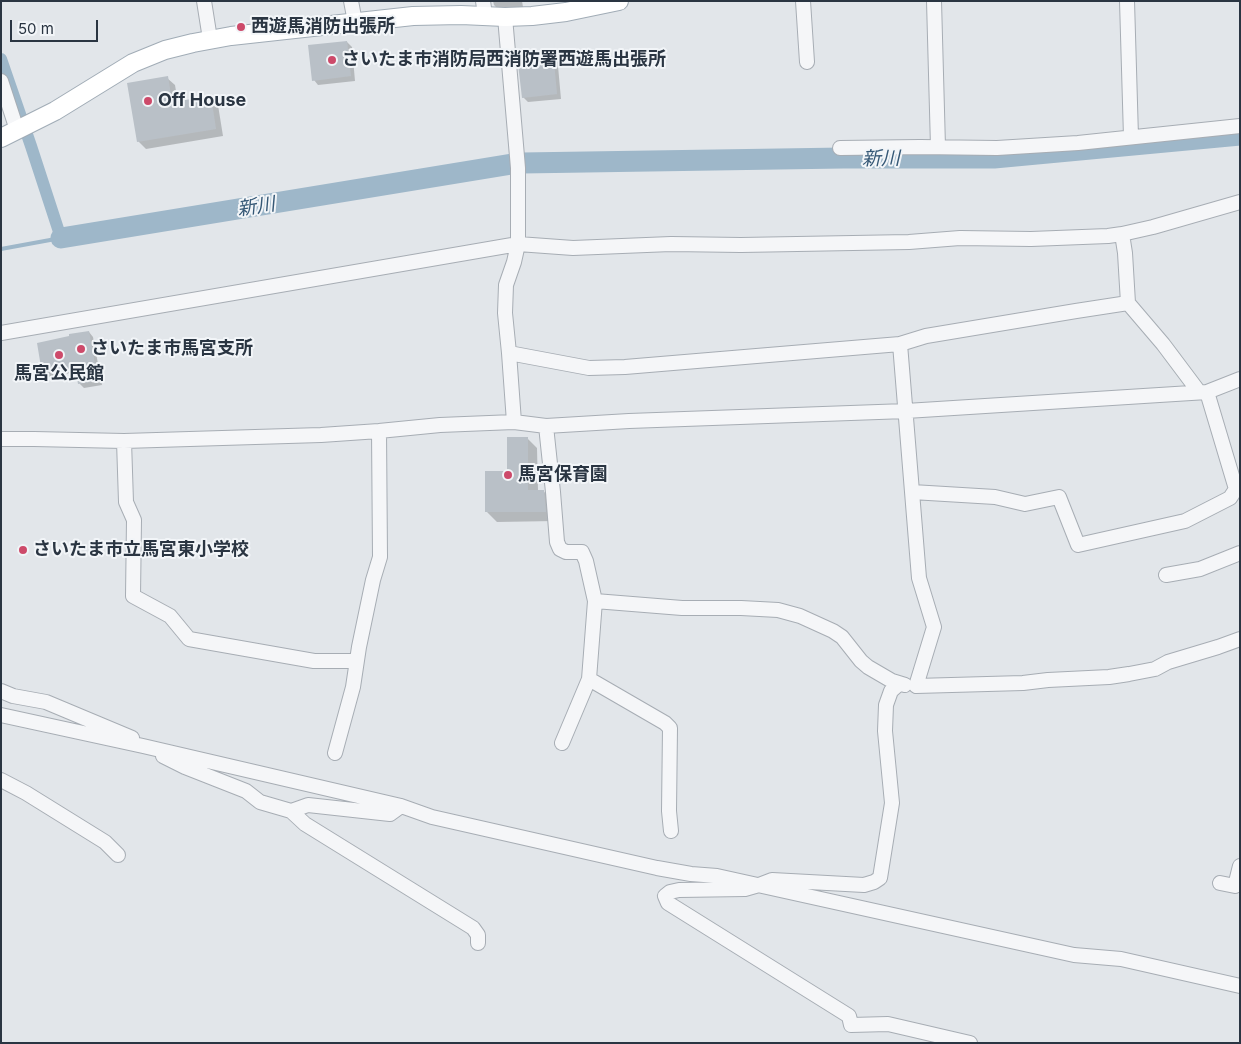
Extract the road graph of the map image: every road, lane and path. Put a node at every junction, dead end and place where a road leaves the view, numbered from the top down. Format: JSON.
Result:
{"nodes":[{"id":1,"x":204,"y":1,"type":"edge"},
{"id":2,"x":351,"y":1,"type":"edge"},
{"id":3,"x":619,"y":1,"type":"edge"},
{"id":4,"x":803,"y":1,"type":"edge"},
{"id":5,"x":934,"y":1,"type":"edge"},
{"id":6,"x":1127,"y":1,"type":"edge"},
{"id":7,"x":484,"y":8,"type":"edge"},
{"id":8,"x":505,"y":17,"type":"junction"},
{"id":9,"x":354,"y":22,"type":"junction"},
{"id":10,"x":210,"y":39,"type":"junction"},
{"id":11,"x":807,"y":62,"type":"dead end"},
{"id":12,"x":1,"y":81,"type":"edge"},
{"id":13,"x":1240,"y":126,"type":"edge"},
{"id":14,"x":9,"y":134,"type":"edge"},
{"id":15,"x":1131,"y":137,"type":"junction"},
{"id":16,"x":938,"y":147,"type":"junction"},
{"id":17,"x":840,"y":148,"type":"dead end"},
{"id":18,"x":1240,"y":202,"type":"edge"},
{"id":19,"x":1122,"y":234,"type":"junction"},
{"id":20,"x":518,"y":244,"type":"junction"},
{"id":21,"x":1128,"y":303,"type":"junction"},
{"id":22,"x":1,"y":333,"type":"edge"},
{"id":23,"x":900,"y":344,"type":"junction"},
{"id":24,"x":509,"y":353,"type":"junction"},
{"id":25,"x":1240,"y":380,"type":"edge"},
{"id":26,"x":1203,"y":392,"type":"junction"},
{"id":27,"x":906,"y":411,"type":"junction"},
{"id":28,"x":514,"y":422,"type":"junction"},
{"id":29,"x":546,"y":426,"type":"junction"},
{"id":30,"x":379,"y":431,"type":"junction"},
{"id":31,"x":1,"y":440,"type":"edge"},
{"id":32,"x":124,"y":441,"type":"junction"},
{"id":33,"x":1238,"y":488,"type":"edge"},
{"id":34,"x":912,"y":492,"type":"junction"},
{"id":35,"x":1240,"y":553,"type":"edge"},
{"id":36,"x":1166,"y":574,"type":"dead end"},
{"id":37,"x":595,"y":601,"type":"junction"},
{"id":38,"x":1240,"y":639,"type":"edge"},
{"id":39,"x":357,"y":662,"type":"junction"},
{"id":40,"x":589,"y":679,"type":"junction"},
{"id":41,"x":899,"y":684,"type":"junction"},
{"id":42,"x":916,"y":686,"type":"junction"},
{"id":43,"x":5,"y":695,"type":"edge"},
{"id":44,"x":1,"y":715,"type":"edge"},
{"id":45,"x":562,"y":743,"type":"dead end"},
{"id":46,"x":143,"y":746,"type":"junction"},
{"id":47,"x":335,"y":753,"type":"dead end"},
{"id":48,"x":1,"y":780,"type":"edge"},
{"id":49,"x":401,"y":806,"type":"junction"},
{"id":50,"x":291,"y":811,"type":"junction"},
{"id":51,"x":671,"y":831,"type":"dead end"},
{"id":52,"x":118,"y":855,"type":"dead end"},
{"id":53,"x":1240,"y":866,"type":"edge"},
{"id":54,"x":1220,"y":883,"type":"dead end"},
{"id":55,"x":759,"y":885,"type":"junction"},
{"id":56,"x":478,"y":943,"type":"dead end"},
{"id":57,"x":1240,"y":986,"type":"edge"},
{"id":58,"x":970,"y":1043,"type":"edge"}],
"edges":[{"from":1,"to":10,"type":"street"},
{"from":2,"to":9,"type":"street"},
{"from":3,"to":8,"type":"main road"},
{"from":4,"to":11,"type":"street"},
{"from":5,"to":16,"type":"street"},
{"from":6,"to":15,"type":"street"},
{"from":7,"to":8,"type":"main road"},
{"from":7,"to":9,"type":"main road"},
{"from":8,"to":20,"type":"street"},
{"from":9,"to":10,"type":"main road"},
{"from":10,"to":14,"type":"main road"},
{"from":12,"to":14,"type":"street"},
{"from":13,"to":15,"type":"street"},
{"from":15,"to":16,"type":"street"},
{"from":16,"to":17,"type":"street"},
{"from":18,"to":19,"type":"street"},
{"from":19,"to":20,"type":"street"},
{"from":19,"to":21,"type":"street"},
{"from":20,"to":22,"type":"street"},
{"from":20,"to":24,"type":"street"},
{"from":21,"to":23,"type":"street"},
{"from":21,"to":26,"type":"street"},
{"from":23,"to":24,"type":"street"},
{"from":23,"to":27,"type":"street"},
{"from":24,"to":28,"type":"street"},
{"from":25,"to":26,"type":"street"},
{"from":26,"to":27,"type":"street"},
{"from":26,"to":33,"type":"street"},
{"from":27,"to":29,"type":"street"},
{"from":27,"to":34,"type":"street"},
{"from":28,"to":29,"type":"street"},
{"from":28,"to":30,"type":"street"},
{"from":29,"to":37,"type":"street"},
{"from":30,"to":32,"type":"street"},
{"from":30,"to":39,"type":"street"},
{"from":31,"to":32,"type":"street"},
{"from":32,"to":39,"type":"street"},
{"from":33,"to":34,"type":"street"},
{"from":34,"to":42,"type":"street"},
{"from":35,"to":36,"type":"street"},
{"from":37,"to":40,"type":"street"},
{"from":37,"to":41,"type":"street"},
{"from":38,"to":42,"type":"street"},
{"from":39,"to":47,"type":"street"},
{"from":40,"to":45,"type":"street"},
{"from":40,"to":51,"type":"street"},
{"from":41,"to":42,"type":"street"},
{"from":41,"to":55,"type":"street"},
{"from":43,"to":46,"type":"street"},
{"from":44,"to":46,"type":"street"},
{"from":46,"to":49,"type":"street"},
{"from":46,"to":50,"type":"street"},
{"from":48,"to":52,"type":"street"},
{"from":49,"to":50,"type":"street"},
{"from":49,"to":55,"type":"street"},
{"from":50,"to":56,"type":"street"},
{"from":53,"to":54,"type":"street"},
{"from":55,"to":57,"type":"street"},
{"from":55,"to":58,"type":"street"}]}
